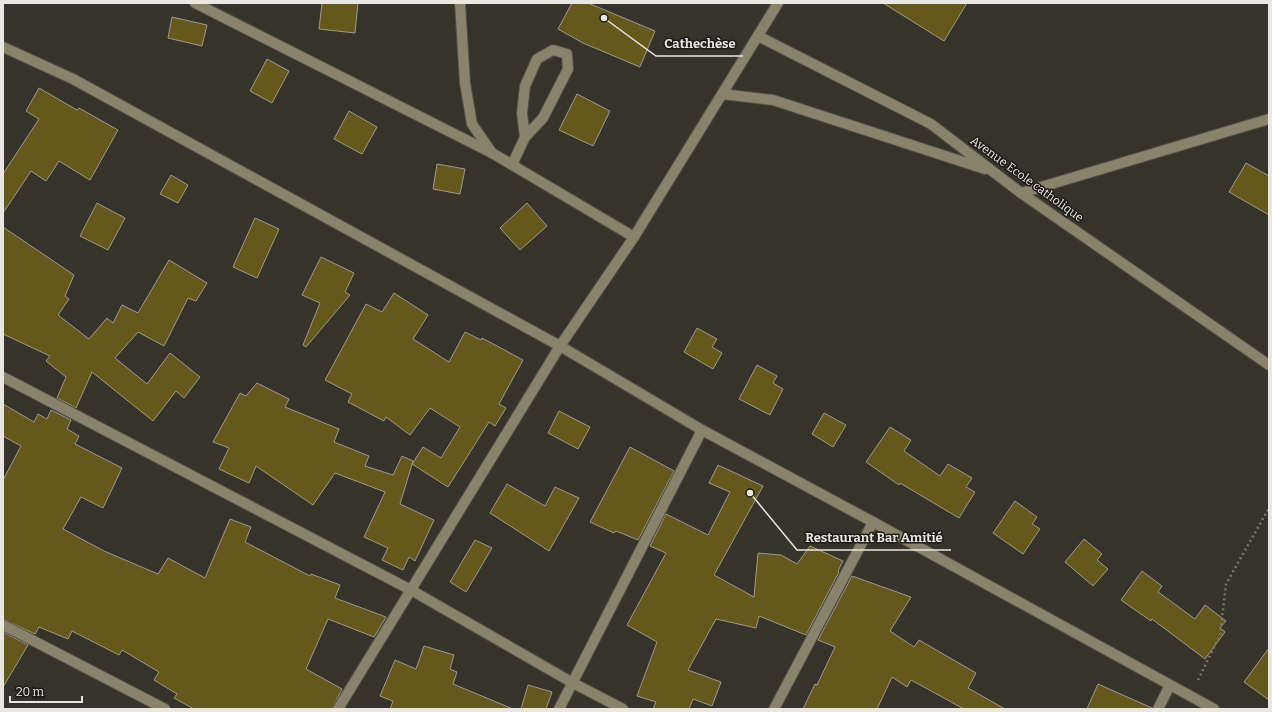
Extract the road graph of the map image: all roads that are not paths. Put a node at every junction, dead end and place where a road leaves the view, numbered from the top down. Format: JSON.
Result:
{"nodes":[{"id":1,"x":195,"y":3,"type":"edge"},
{"id":2,"x":460,"y":3,"type":"edge"},
{"id":3,"x":778,"y":3,"type":"edge"},
{"id":4,"x":758,"y":36,"type":"junction"},
{"id":5,"x":3,"y":47,"type":"edge"},
{"id":6,"x":722,"y":94,"type":"junction"},
{"id":7,"x":1269,"y":119,"type":"edge"},
{"id":8,"x":525,"y":137,"type":"junction"},
{"id":9,"x":492,"y":153,"type":"junction"},
{"id":10,"x":512,"y":165,"type":"junction"},
{"id":11,"x":993,"y":172,"type":"junction"},
{"id":12,"x":1021,"y":193,"type":"junction"},
{"id":13,"x":634,"y":237,"type":"junction"},
{"id":14,"x":560,"y":346,"type":"junction"},
{"id":15,"x":1269,"y":365,"type":"edge"},
{"id":16,"x":3,"y":377,"type":"edge"},
{"id":17,"x":702,"y":430,"type":"junction"},
{"id":18,"x":873,"y":522,"type":"junction"},
{"id":19,"x":411,"y":590,"type":"junction"},
{"id":20,"x":3,"y":625,"type":"edge"},
{"id":21,"x":573,"y":683,"type":"junction"},
{"id":22,"x":1170,"y":685,"type":"junction"},
{"id":23,"x":165,"y":709,"type":"edge"},
{"id":24,"x":338,"y":709,"type":"edge"},
{"id":25,"x":559,"y":709,"type":"edge"},
{"id":26,"x":622,"y":709,"type":"edge"},
{"id":27,"x":774,"y":709,"type":"edge"},
{"id":28,"x":1158,"y":709,"type":"edge"},
{"id":29,"x":1214,"y":709,"type":"edge"}],
"edges":[{"from":1,"to":9,"type":"street"},
{"from":2,"to":9,"type":"street"},
{"from":3,"to":4,"type":"street"},
{"from":4,"to":6,"type":"street"},
{"from":4,"to":11,"type":"street","name":"Avenue Ecole catholique"},
{"from":5,"to":14,"type":"street"},
{"from":6,"to":11,"type":"street"},
{"from":6,"to":13,"type":"street"},
{"from":7,"to":12,"type":"street"},
{"from":8,"to":8,"type":"street"},
{"from":8,"to":10,"type":"street"},
{"from":9,"to":10,"type":"street"},
{"from":10,"to":13,"type":"street"},
{"from":11,"to":12,"type":"street","name":"Avenue Ecole catholique"},
{"from":12,"to":15,"type":"street","name":"Avenue Ecole catholique"},
{"from":13,"to":14,"type":"street"},
{"from":14,"to":17,"type":"street"},
{"from":14,"to":19,"type":"street"},
{"from":16,"to":19,"type":"street"},
{"from":17,"to":18,"type":"street"},
{"from":17,"to":21,"type":"street"},
{"from":18,"to":22,"type":"street"},
{"from":18,"to":27,"type":"street"},
{"from":19,"to":21,"type":"street"},
{"from":19,"to":24,"type":"street"},
{"from":20,"to":23,"type":"street"},
{"from":21,"to":25,"type":"street"},
{"from":21,"to":26,"type":"street"},
{"from":22,"to":28,"type":"street"},
{"from":22,"to":29,"type":"street"}]}
